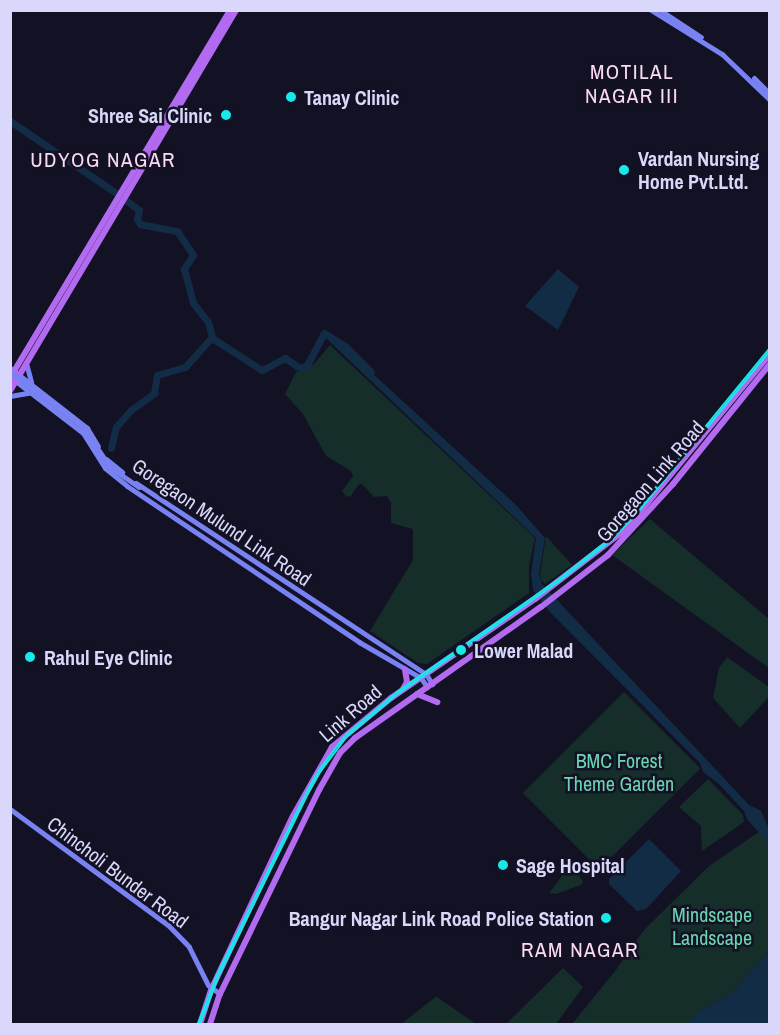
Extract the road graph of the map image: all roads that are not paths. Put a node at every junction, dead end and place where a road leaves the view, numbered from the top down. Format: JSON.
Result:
{"nodes":[{"id":1,"x":230,"y":10,"type":"edge"},
{"id":2,"x":236,"y":10,"type":"edge"},
{"id":3,"x":651,"y":10,"type":"edge"},
{"id":4,"x":660,"y":10,"type":"edge"},
{"id":5,"x":770,"y":94,"type":"edge"},
{"id":6,"x":770,"y":100,"type":"edge"},
{"id":7,"x":770,"y":354,"type":"edge"},
{"id":8,"x":24,"y":361,"type":"junction"},
{"id":9,"x":10,"y":364,"type":"edge"},
{"id":10,"x":770,"y":364,"type":"edge"},
{"id":11,"x":13,"y":375,"type":"edge"},
{"id":12,"x":32,"y":383,"type":"junction"},
{"id":13,"x":33,"y":393,"type":"junction"},
{"id":14,"x":10,"y":394,"type":"edge"},
{"id":15,"x":139,"y":490,"type":"junction"},
{"id":16,"x":310,"y":600,"type":"junction"},
{"id":17,"x":306,"y":606,"type":"junction"},
{"id":18,"x":541,"y":606,"type":"joint"},
{"id":19,"x":405,"y":669,"type":"junction"},
{"id":20,"x":423,"y":676,"type":"junction"},
{"id":21,"x":430,"y":686,"type":"junction"},
{"id":22,"x":403,"y":690,"type":"junction"},
{"id":23,"x":417,"y":694,"type":"junction"},
{"id":24,"x":437,"y":702,"type":"dead end"},
{"id":25,"x":10,"y":809,"type":"edge"},
{"id":26,"x":271,"y":863,"type":"junction"},
{"id":27,"x":280,"y":869,"type":"junction"},
{"id":28,"x":211,"y":990,"type":"junction"},
{"id":29,"x":220,"y":994,"type":"junction"},
{"id":30,"x":200,"y":1024,"type":"edge"},
{"id":31,"x":210,"y":1024,"type":"edge"}],
"edges":[{"from":1,"to":8,"type":"main road"},
{"from":2,"to":8,"type":"main road"},
{"from":3,"to":6,"type":"main road"},
{"from":4,"to":5,"type":"main road"},
{"from":7,"to":20,"type":"main road","name":"Link Road"},
{"from":8,"to":9,"type":"main road"},
{"from":8,"to":11,"type":"main road"},
{"from":8,"to":12,"type":"main road"},
{"from":10,"to":18,"type":"main road","name":"Goregaon Link Road"},
{"from":11,"to":12,"type":"main road","name":"Goregaon Mulund Link Road"},
{"from":11,"to":13,"type":"main road","name":"Goregaon Mulund Link Road"},
{"from":11,"to":14,"type":"main road"},
{"from":11,"to":15,"type":"main road","bridge":true},
{"from":12,"to":15,"type":"main road","name":"Goregaon Mulund Link Road"},
{"from":13,"to":14,"type":"main road"},
{"from":13,"to":15,"type":"main road","name":"Goregaon Mulund Link Road"},
{"from":15,"to":16,"type":"main road","name":"Goregaon Mulund Link Road"},
{"from":15,"to":17,"type":"main road","name":"Goregaon Mulund Link Road"},
{"from":16,"to":17,"type":"main road"},
{"from":16,"to":20,"type":"main road","name":"Goregaon Mulund Link Road"},
{"from":17,"to":19,"type":"main road","name":"Goregaon Mulund Link Road"},
{"from":18,"to":21,"type":"main road","name":"Link Road"},
{"from":19,"to":20,"type":"main road","name":"Goregaon Mulund Link Road"},
{"from":19,"to":22,"type":"main road"},
{"from":20,"to":21,"type":"main road"},
{"from":20,"to":22,"type":"main road","name":"Link Road"},
{"from":21,"to":23,"type":"main road","name":"Link Road"},
{"from":22,"to":26,"type":"main road","name":"Link Road"},
{"from":23,"to":24,"type":"main road"},
{"from":23,"to":27,"type":"main road","name":"Link Road"},
{"from":25,"to":28,"type":"main road","name":"Chincholi Bunder Road"},
{"from":26,"to":27,"type":"main road"},
{"from":26,"to":28,"type":"main road","name":"Link Road"},
{"from":27,"to":29,"type":"main road","name":"Link Road"},
{"from":28,"to":29,"type":"main road"},
{"from":28,"to":30,"type":"main road","name":"Link Road"},
{"from":29,"to":31,"type":"main road"}]}
